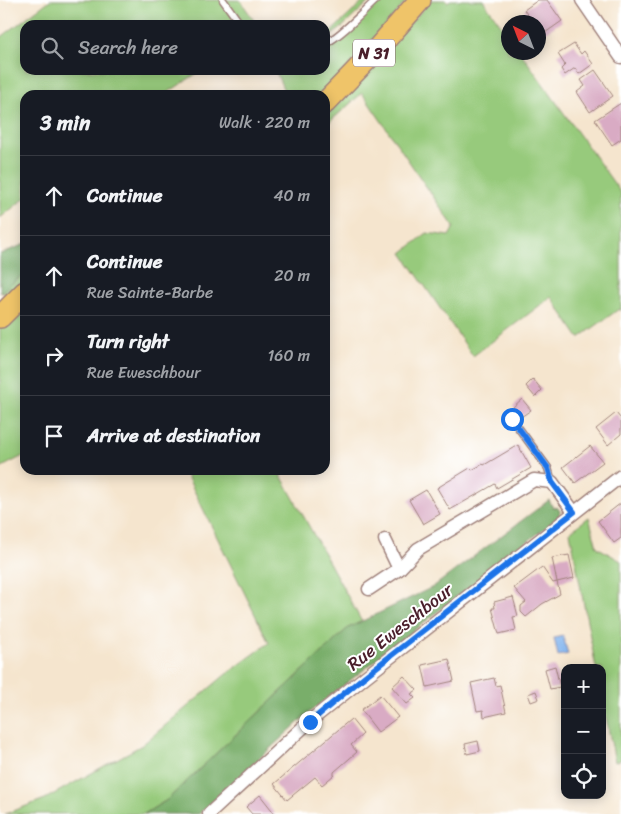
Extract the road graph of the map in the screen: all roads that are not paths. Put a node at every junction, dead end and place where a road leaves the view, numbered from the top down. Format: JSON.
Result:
{"nodes":[{"id":1,"x":223,"y":0,"type":"edge"},
{"id":2,"x":376,"y":0,"type":"edge"},
{"id":3,"x":420,"y":0,"type":"edge"},
{"id":4,"x":582,"y":0,"type":"edge"},
{"id":5,"x":237,"y":20,"type":"edge"},
{"id":6,"x":330,"y":41,"type":"edge"},
{"id":7,"x":621,"y":57,"type":"edge"},
{"id":8,"x":330,"y":98,"type":"edge"},
{"id":9,"x":20,"y":297,"type":"edge"},
{"id":10,"x":0,"y":317,"type":"edge"},
{"id":11,"x":512,"y":419,"type":"dead end"},
{"id":12,"x":621,"y":476,"type":"edge"},
{"id":13,"x":552,"y":482,"type":"junction"},
{"id":14,"x":574,"y":512,"type":"junction"},
{"id":15,"x":385,"y":540,"type":"dead end"},
{"id":16,"x":399,"y":570,"type":"junction"},
{"id":17,"x":369,"y":589,"type":"dead end"},
{"id":18,"x":209,"y":814,"type":"edge"}],
"edges":[{"from":1,"to":5,"type":"lane"},
{"from":2,"to":6,"type":"lane"},
{"from":3,"to":8,"type":"main road","number":"N 31"},
{"from":4,"to":7,"type":"street"},
{"from":9,"to":10,"type":"main road"},
{"from":11,"to":13,"type":"lane"},
{"from":12,"to":14,"type":"street","name":"Rue Eweschbour"},
{"from":13,"to":14,"type":"street"},
{"from":13,"to":16,"type":"street"},
{"from":14,"to":18,"type":"street","name":"Rue Eweschbour"},
{"from":15,"to":16,"type":"street"},
{"from":16,"to":17,"type":"street"}]}
